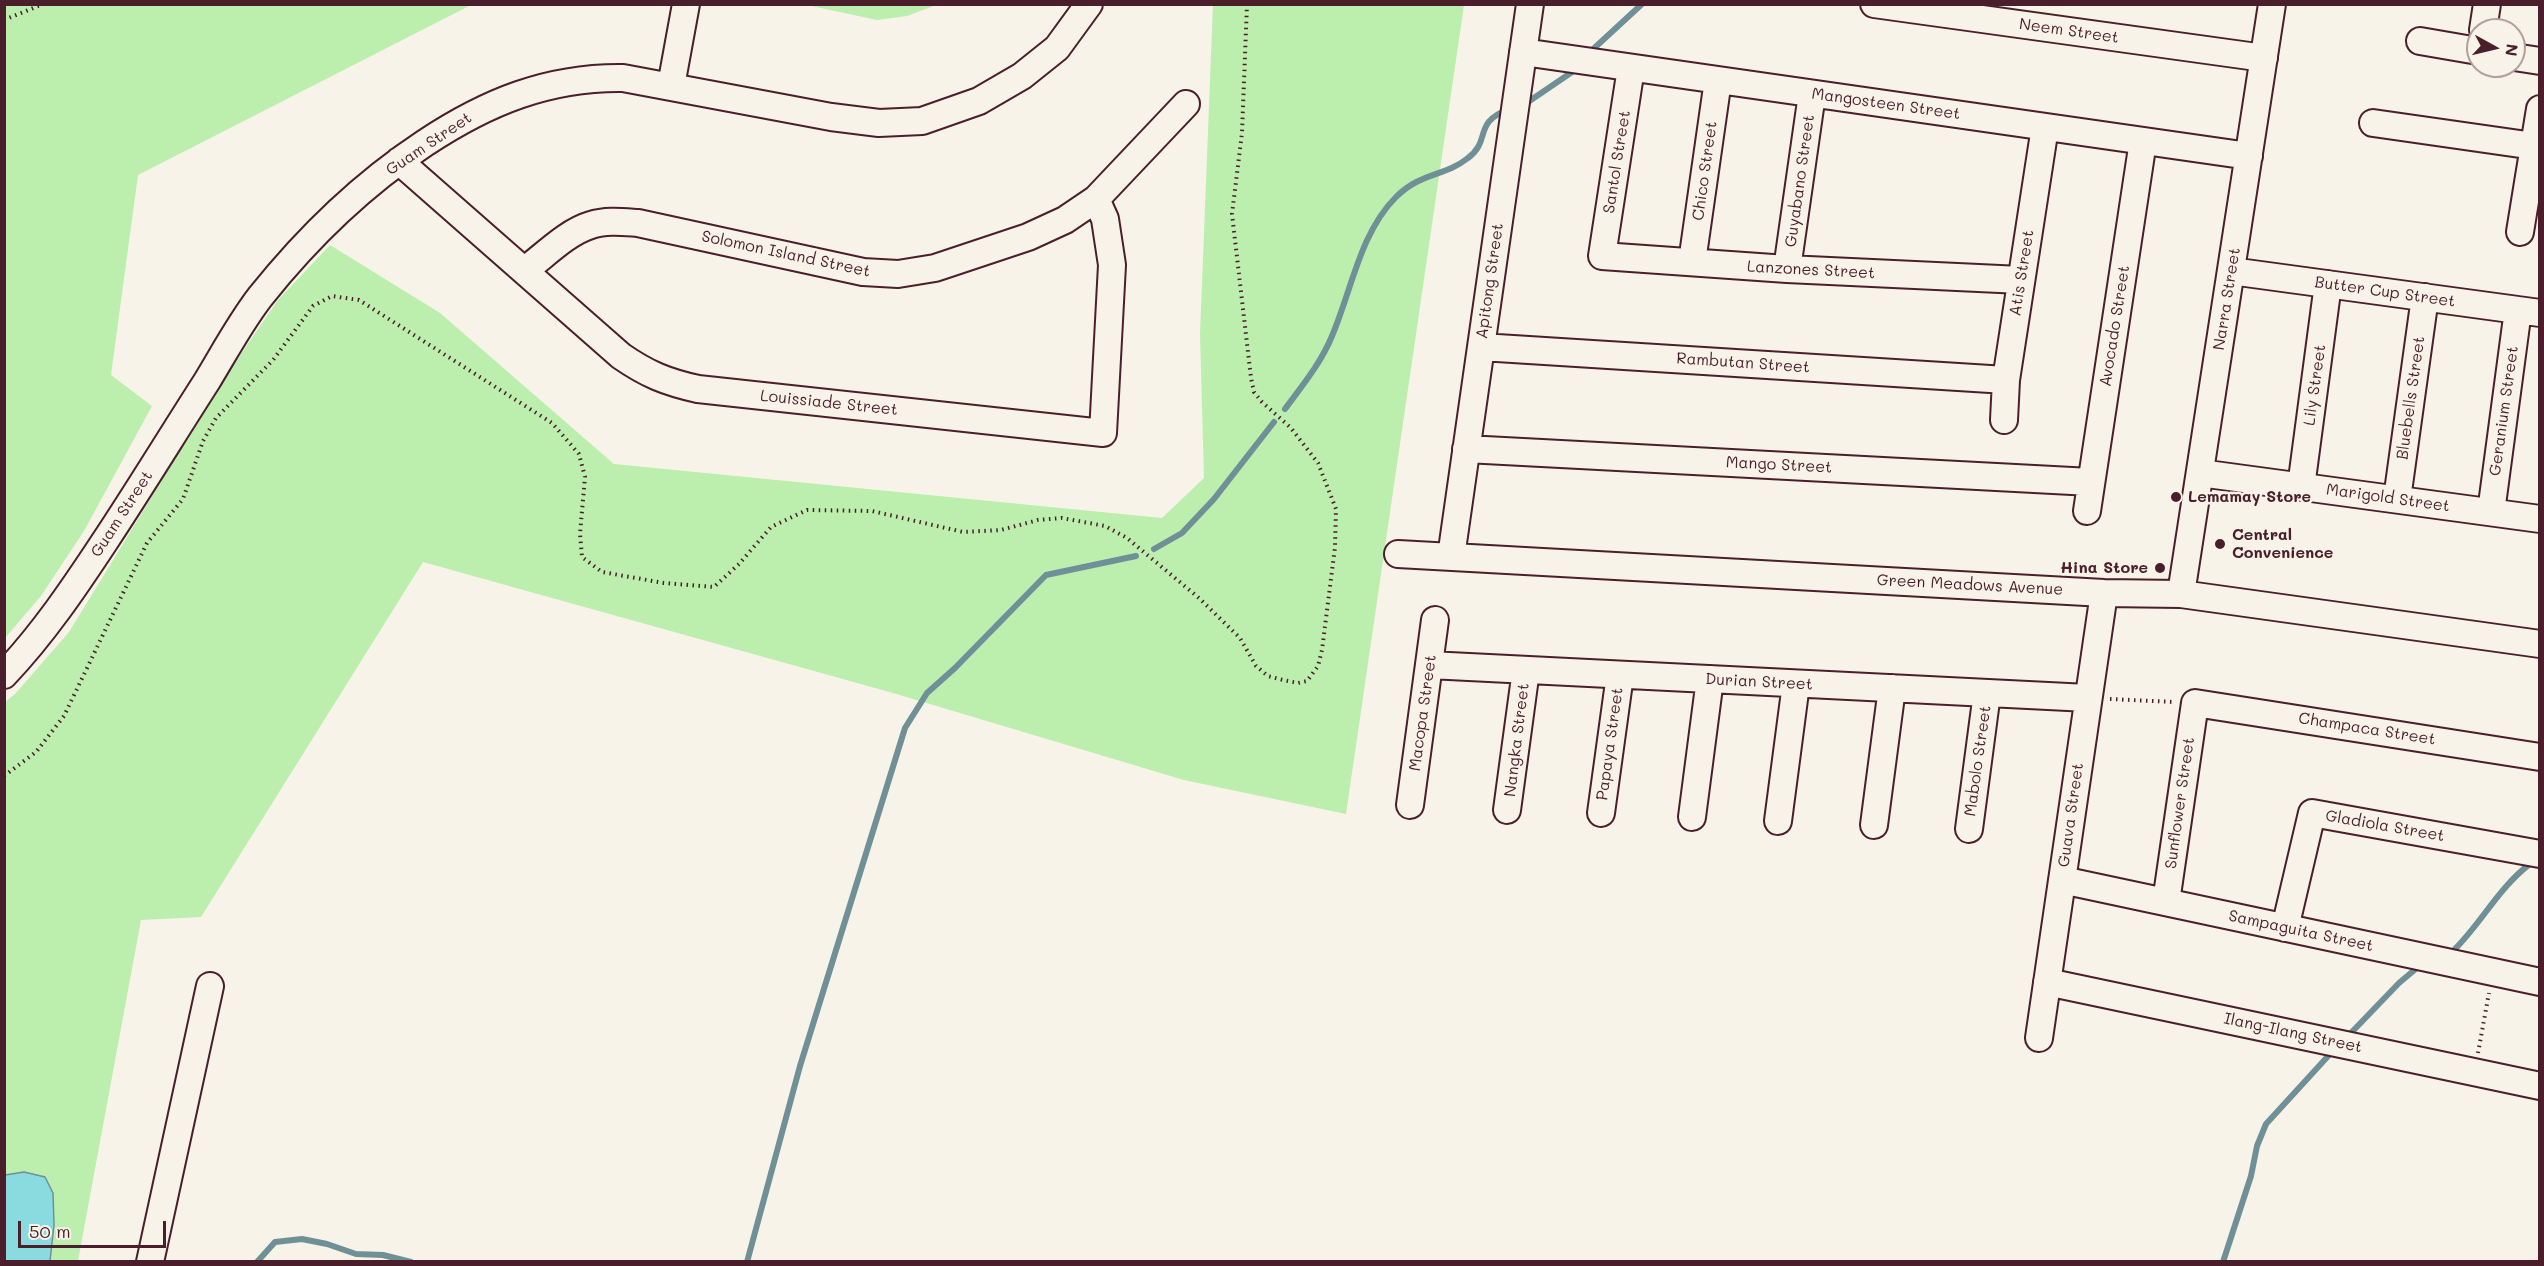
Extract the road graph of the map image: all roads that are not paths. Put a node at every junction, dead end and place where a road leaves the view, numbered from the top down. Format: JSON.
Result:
{"nodes":[{"id":1,"x":686,"y":4,"type":"edge"},
{"id":2,"x":1089,"y":4,"type":"edge"},
{"id":3,"x":1530,"y":4,"type":"edge"},
{"id":4,"x":1874,"y":4,"type":"edge"},
{"id":5,"x":2272,"y":4,"type":"edge"},
{"id":6,"x":2420,"y":41,"type":"dead end"},
{"id":7,"x":2466,"y":49,"type":"edge"},
{"id":8,"x":1523,"y":52,"type":"junction"},
{"id":9,"x":2264,"y":58,"type":"junction"},
{"id":10,"x":1631,"y":68,"type":"junction"},
{"id":11,"x":1718,"y":80,"type":"junction"},
{"id":12,"x":671,"y":86,"type":"junction"},
{"id":13,"x":1812,"y":94,"type":"junction"},
{"id":14,"x":1186,"y":104,"type":"dead end"},
{"id":15,"x":2540,"y":109,"type":"edge"},
{"id":16,"x":2373,"y":123,"type":"dead end"},
{"id":17,"x":2045,"y":127,"type":"junction"},
{"id":18,"x":2143,"y":141,"type":"junction"},
{"id":19,"x":2534,"y":146,"type":"junction"},
{"id":20,"x":2249,"y":156,"type":"junction"},
{"id":21,"x":399,"y":160,"type":"junction"},
{"id":22,"x":1095,"y":199,"type":"junction"},
{"id":23,"x":2520,"y":232,"type":"dead end"},
{"id":24,"x":1602,"y":256,"type":"joint"},
{"id":25,"x":1692,"y":262,"type":"junction"},
{"id":26,"x":1787,"y":269,"type":"junction"},
{"id":27,"x":525,"y":270,"type":"junction"},
{"id":28,"x":2231,"y":271,"type":"junction"},
{"id":29,"x":2020,"y":280,"type":"junction"},
{"id":30,"x":2328,"y":284,"type":"junction"},
{"id":31,"x":2424,"y":297,"type":"junction"},
{"id":32,"x":2529,"y":311,"type":"edge"},
{"id":33,"x":1481,"y":347,"type":"junction"},
{"id":34,"x":2006,"y":380,"type":"junction"},
{"id":35,"x":2004,"y":420,"type":"dead end"},
{"id":36,"x":1466,"y":449,"type":"junction"},
{"id":37,"x":2200,"y":473,"type":"junction"},
{"id":38,"x":2091,"y":482,"type":"junction"},
{"id":39,"x":2301,"y":487,"type":"junction"},
{"id":40,"x":2397,"y":500,"type":"junction"},
{"id":41,"x":2087,"y":511,"type":"dead end"},
{"id":42,"x":2491,"y":512,"type":"junction"},
{"id":43,"x":2540,"y":519,"type":"edge"},
{"id":44,"x":1398,"y":554,"type":"dead end"},
{"id":45,"x":1451,"y":557,"type":"junction"},
{"id":46,"x":2104,"y":592,"type":"junction"},
{"id":47,"x":2181,"y":594,"type":"junction"},
{"id":48,"x":1435,"y":620,"type":"dead end"},
{"id":49,"x":2540,"y":644,"type":"edge"},
{"id":50,"x":1429,"y":665,"type":"junction"},
{"id":51,"x":1526,"y":670,"type":"junction"},
{"id":52,"x":4,"y":675,"type":"edge"},
{"id":53,"x":1620,"y":675,"type":"junction"},
{"id":54,"x":1710,"y":679,"type":"junction"},
{"id":55,"x":1796,"y":684,"type":"junction"},
{"id":56,"x":1892,"y":688,"type":"junction"},
{"id":57,"x":1987,"y":693,"type":"junction"},
{"id":58,"x":2088,"y":698,"type":"junction"},
{"id":59,"x":2195,"y":704,"type":"joint"},
{"id":60,"x":2540,"y":757,"type":"edge"},
{"id":61,"x":1410,"y":805,"type":"dead end"},
{"id":62,"x":1507,"y":810,"type":"dead end"},
{"id":63,"x":1601,"y":813,"type":"dead end"},
{"id":64,"x":1692,"y":817,"type":"dead end"},
{"id":65,"x":1778,"y":821,"type":"dead end"},
{"id":66,"x":1874,"y":825,"type":"dead end"},
{"id":67,"x":1969,"y":829,"type":"dead end"},
{"id":68,"x":2540,"y":854,"type":"edge"},
{"id":69,"x":2062,"y":880,"type":"junction"},
{"id":70,"x":2166,"y":902,"type":"junction"},
{"id":71,"x":2285,"y":928,"type":"junction"},
{"id":72,"x":2047,"y":982,"type":"junction"},
{"id":73,"x":2540,"y":982,"type":"edge"},
{"id":74,"x":210,"y":986,"type":"dead end"},
{"id":75,"x":2039,"y":1038,"type":"dead end"},
{"id":76,"x":2540,"y":1086,"type":"edge"},
{"id":77,"x":150,"y":1262,"type":"edge"}],
"edges":[{"from":1,"to":12,"type":"street"},
{"from":2,"to":12,"type":"street","name":"Guam Street"},
{"from":3,"to":8,"type":"street","name":"Apitong Street"},
{"from":4,"to":9,"type":"street","name":"Neem Street"},
{"from":5,"to":9,"type":"street","name":"Narra Street"},
{"from":6,"to":7,"type":"street"},
{"from":8,"to":10,"type":"street","name":"Mangosteen Street"},
{"from":8,"to":33,"type":"street","name":"Apitong Street"},
{"from":9,"to":20,"type":"street","name":"Narra Street"},
{"from":10,"to":11,"type":"street","name":"Mangosteen Street"},
{"from":10,"to":24,"type":"street","name":"Santol Street"},
{"from":11,"to":13,"type":"street","name":"Mangosteen Street"},
{"from":11,"to":25,"type":"street","name":"Chico Street"},
{"from":12,"to":21,"type":"street","name":"Guam Street"},
{"from":13,"to":17,"type":"street","name":"Mangosteen Street"},
{"from":13,"to":26,"type":"street","name":"Guyabano Street"},
{"from":14,"to":22,"type":"street","name":"Solomon Island Street"},
{"from":15,"to":19,"type":"street"},
{"from":16,"to":19,"type":"street"},
{"from":17,"to":18,"type":"street","name":"Mangosteen Street"},
{"from":17,"to":29,"type":"street","name":"Atis Street"},
{"from":18,"to":20,"type":"street","name":"Mangosteen Street"},
{"from":18,"to":38,"type":"street","name":"Avocado Street"},
{"from":19,"to":23,"type":"street"},
{"from":20,"to":28,"type":"street","name":"Narra Street"},
{"from":21,"to":27,"type":"street","name":"Louissiade Street"},
{"from":21,"to":52,"type":"street","name":"Guam Street"},
{"from":22,"to":27,"type":"street","name":"Solomon Island Street"},
{"from":22,"to":27,"type":"street","name":"Louissiade Street"},
{"from":24,"to":25,"type":"street","name":"Lanzones Street"},
{"from":25,"to":26,"type":"street","name":"Lanzones Street"},
{"from":26,"to":29,"type":"street","name":"Lanzones Street"},
{"from":28,"to":30,"type":"street","name":"Butter Cup Street"},
{"from":28,"to":37,"type":"street","name":"Narra Street"},
{"from":29,"to":34,"type":"street","name":"Atis Street"},
{"from":30,"to":31,"type":"street","name":"Butter Cup Street"},
{"from":30,"to":39,"type":"street","name":"Lily Street"},
{"from":31,"to":32,"type":"street","name":"Butter Cup Street"},
{"from":31,"to":40,"type":"street","name":"Bluebells Street"},
{"from":32,"to":42,"type":"street","name":"Geranium Street"},
{"from":33,"to":34,"type":"street","name":"Rambutan Street"},
{"from":33,"to":36,"type":"street","name":"Apitong Street"},
{"from":34,"to":35,"type":"street","name":"Atis Street"},
{"from":36,"to":38,"type":"street","name":"Mango Street"},
{"from":36,"to":45,"type":"street","name":"Apitong Street"},
{"from":37,"to":39,"type":"street","name":"Marigold Street"},
{"from":37,"to":47,"type":"street","name":"Narra Street"},
{"from":38,"to":41,"type":"street","name":"Avocado Street"},
{"from":39,"to":40,"type":"street","name":"Marigold Street"},
{"from":40,"to":42,"type":"street","name":"Marigold Street"},
{"from":42,"to":43,"type":"street","name":"Marigold Street"},
{"from":44,"to":45,"type":"street","name":"Green Meadows Avenue"},
{"from":45,"to":46,"type":"street","name":"Green Meadows Avenue"},
{"from":46,"to":47,"type":"street","name":"Green Meadows Avenue"},
{"from":46,"to":58,"type":"street","name":"Guava Street"},
{"from":47,"to":49,"type":"street","name":"Green Meadows Avenue"},
{"from":48,"to":50,"type":"street","name":"Macopa Street"},
{"from":50,"to":51,"type":"street","name":"Durian Street"},
{"from":50,"to":61,"type":"street","name":"Macopa Street"},
{"from":51,"to":53,"type":"street","name":"Durian Street"},
{"from":51,"to":62,"type":"street","name":"Nangka Street"},
{"from":53,"to":54,"type":"street","name":"Durian Street"},
{"from":53,"to":63,"type":"street","name":"Papaya Street"},
{"from":54,"to":55,"type":"street","name":"Durian Street"},
{"from":54,"to":64,"type":"street"},
{"from":55,"to":56,"type":"street","name":"Durian Street"},
{"from":55,"to":65,"type":"street"},
{"from":56,"to":57,"type":"street","name":"Durian Street"},
{"from":56,"to":66,"type":"street"},
{"from":57,"to":58,"type":"street","name":"Durian Street"},
{"from":57,"to":67,"type":"street","name":"Mabolo Street"},
{"from":58,"to":69,"type":"street","name":"Guava Street"},
{"from":59,"to":60,"type":"street","name":"Champaca Street"},
{"from":59,"to":70,"type":"street","name":"Sunflower Street"},
{"from":68,"to":71,"type":"street","name":"Gladiola Street"},
{"from":69,"to":70,"type":"street","name":"Sampaguita Street"},
{"from":69,"to":72,"type":"street","name":"Guava Street"},
{"from":70,"to":71,"type":"street","name":"Sampaguita Street"},
{"from":71,"to":73,"type":"street","name":"Sampaguita Street"},
{"from":72,"to":75,"type":"street","name":"Guava Street"},
{"from":72,"to":76,"type":"street","name":"Ilang-Ilang Street"},
{"from":74,"to":77,"type":"street"}]}
